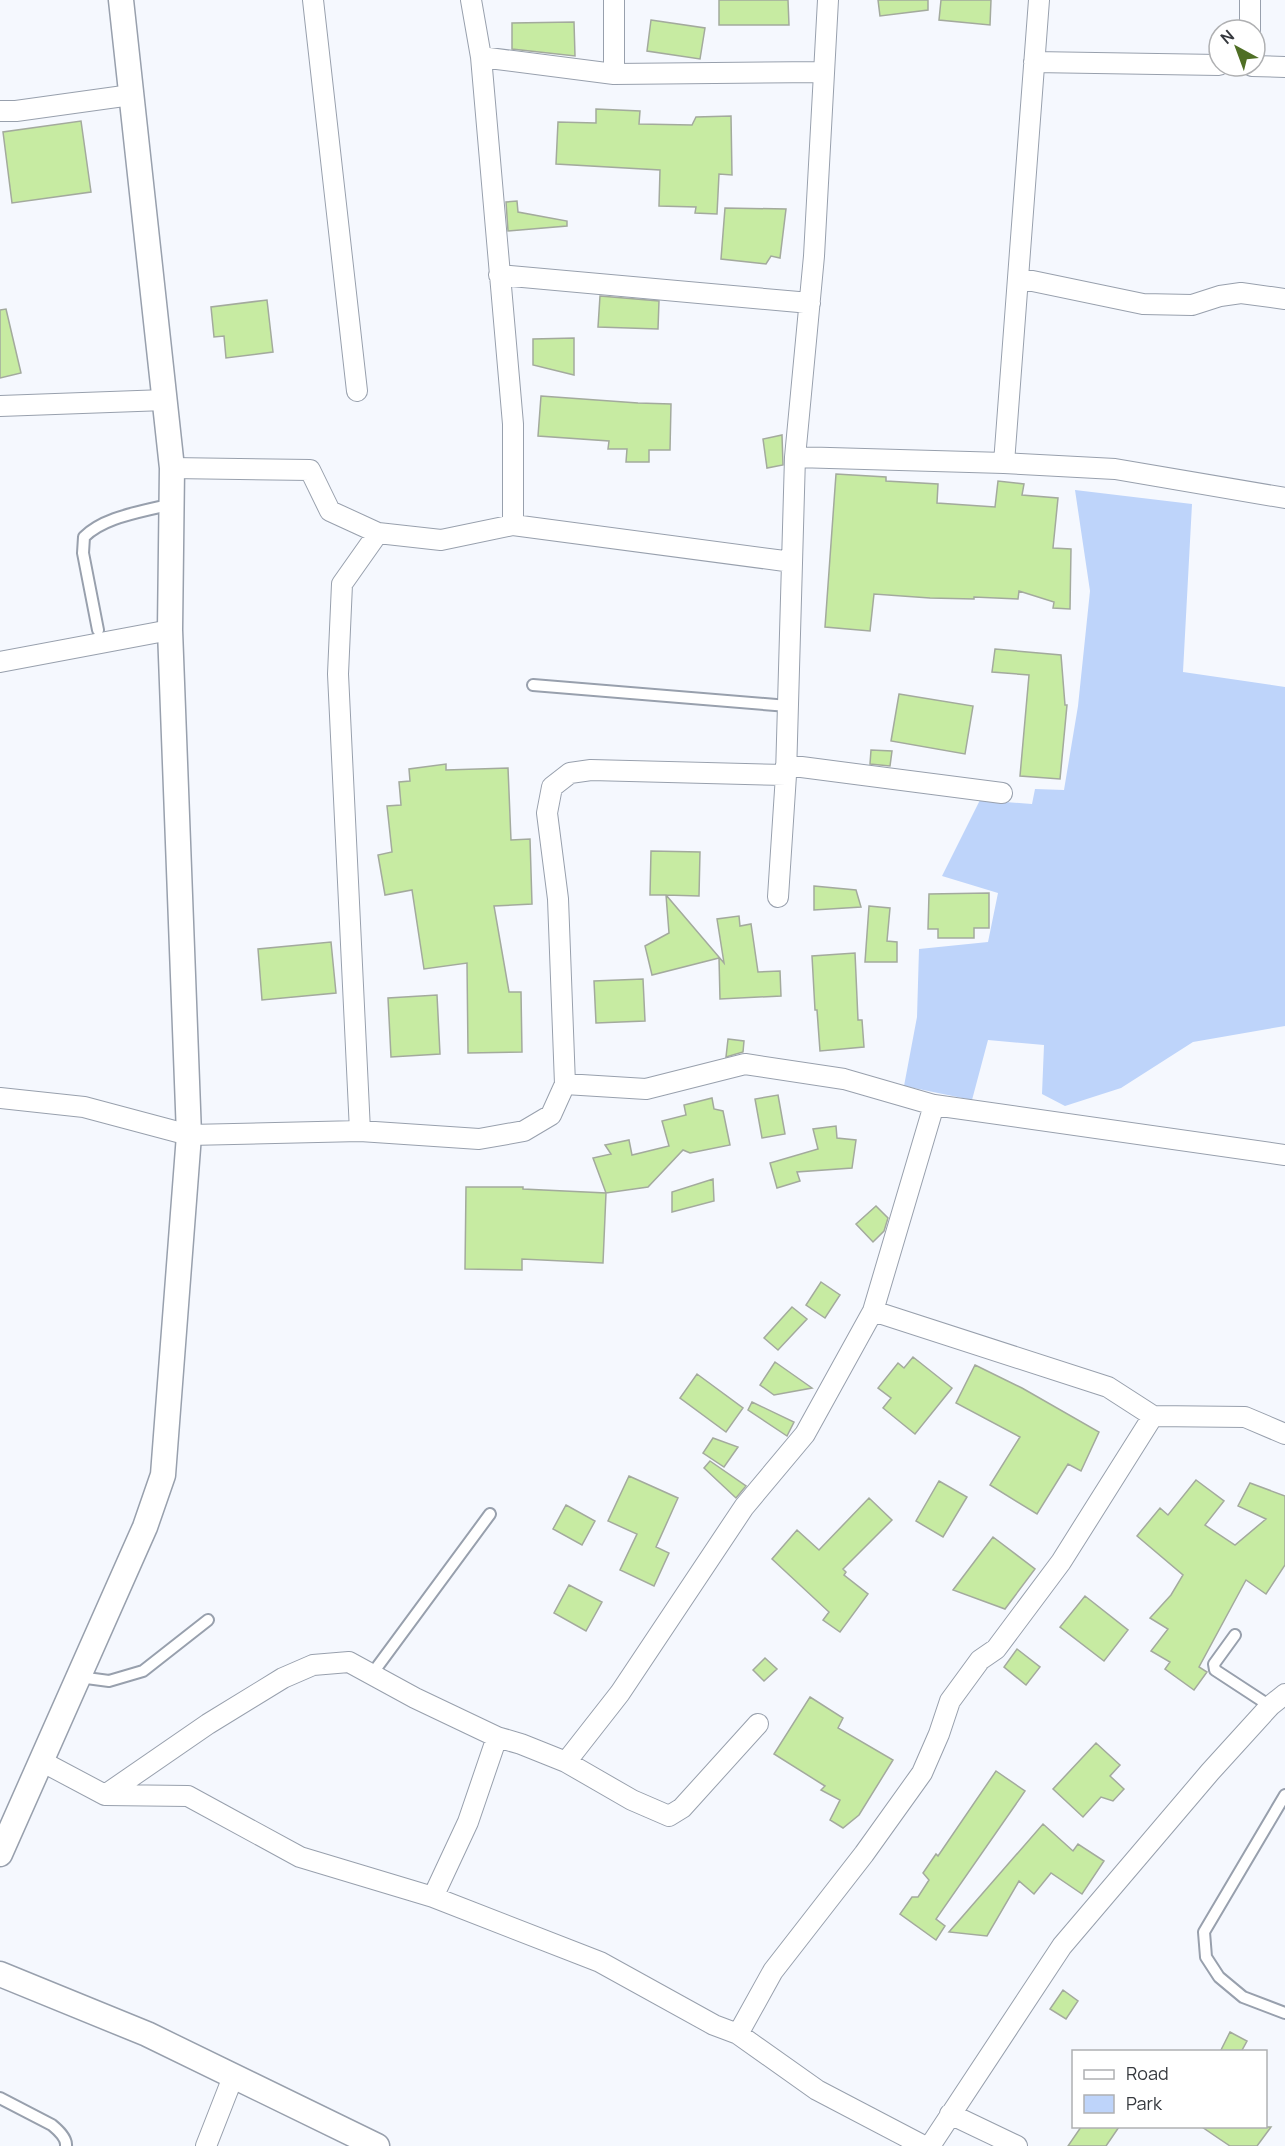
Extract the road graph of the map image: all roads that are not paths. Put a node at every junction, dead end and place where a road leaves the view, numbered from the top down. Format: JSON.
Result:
{"nodes":[{"id":1,"x":121,"y":0,"type":"edge"},
{"id":2,"x":313,"y":0,"type":"edge"},
{"id":3,"x":471,"y":0,"type":"edge"},
{"id":4,"x":614,"y":0,"type":"edge"},
{"id":5,"x":828,"y":0,"type":"edge"},
{"id":6,"x":1039,"y":0,"type":"edge"},
{"id":7,"x":1250,"y":0,"type":"edge"},
{"id":8,"x":1250,"y":18,"type":"edge"},
{"id":9,"x":481,"y":57,"type":"junction"},
{"id":10,"x":1034,"y":62,"type":"junction"},
{"id":11,"x":1207,"y":65,"type":"edge"},
{"id":12,"x":1267,"y":66,"type":"edge"},
{"id":13,"x":1285,"y":67,"type":"edge"},
{"id":14,"x":823,"y":72,"type":"junction"},
{"id":15,"x":614,"y":74,"type":"junction"},
{"id":16,"x":131,"y":95,"type":"junction"},
{"id":17,"x":0,"y":111,"type":"edge"},
{"id":18,"x":499,"y":275,"type":"junction"},
{"id":19,"x":1018,"y":278,"type":"junction"},
{"id":20,"x":1285,"y":299,"type":"edge"},
{"id":21,"x":810,"y":303,"type":"junction"},
{"id":22,"x":357,"y":391,"type":"dead end"},
{"id":23,"x":165,"y":400,"type":"junction"},
{"id":24,"x":0,"y":406,"type":"edge"},
{"id":25,"x":795,"y":457,"type":"junction"},
{"id":26,"x":1004,"y":463,"type":"junction"},
{"id":27,"x":172,"y":468,"type":"junction"},
{"id":28,"x":1285,"y":498,"type":"edge"},
{"id":29,"x":172,"y":504,"type":"junction"},
{"id":30,"x":513,"y":525,"type":"junction"},
{"id":31,"x":378,"y":533,"type":"junction"},
{"id":32,"x":792,"y":562,"type":"junction"},
{"id":33,"x":98,"y":630,"type":"dead end"},
{"id":34,"x":170,"y":630,"type":"junction"},
{"id":35,"x":0,"y":662,"type":"edge"},
{"id":36,"x":533,"y":685,"type":"dead end"},
{"id":37,"x":788,"y":706,"type":"junction"},
{"id":38,"x":786,"y":770,"type":"junction"},
{"id":39,"x":1002,"y":793,"type":"dead end"},
{"id":40,"x":778,"y":897,"type":"dead end"},
{"id":41,"x":565,"y":1084,"type":"junction"},
{"id":42,"x":0,"y":1098,"type":"edge"},
{"id":43,"x":934,"y":1105,"type":"junction"},
{"id":44,"x":360,"y":1131,"type":"junction"},
{"id":45,"x":189,"y":1134,"type":"junction"},
{"id":46,"x":1285,"y":1155,"type":"edge"},
{"id":47,"x":873,"y":1311,"type":"junction"},
{"id":48,"x":1153,"y":1416,"type":"junction"},
{"id":49,"x":1285,"y":1434,"type":"edge"},
{"id":50,"x":490,"y":1514,"type":"dead end"},
{"id":51,"x":208,"y":1620,"type":"dead end"},
{"id":52,"x":1235,"y":1635,"type":"dead end"},
{"id":53,"x":372,"y":1674,"type":"junction"},
{"id":54,"x":79,"y":1677,"type":"junction"},
{"id":55,"x":1277,"y":1700,"type":"edge"},
{"id":56,"x":758,"y":1724,"type":"dead end"},
{"id":57,"x":497,"y":1737,"type":"junction"},
{"id":58,"x":41,"y":1761,"type":"junction"},
{"id":59,"x":566,"y":1762,"type":"junction"},
{"id":60,"x":105,"y":1795,"type":"junction"},
{"id":61,"x":1285,"y":1795,"type":"edge"},
{"id":62,"x":0,"y":1854,"type":"edge"},
{"id":63,"x":433,"y":1897,"type":"junction"},
{"id":64,"x":0,"y":1974,"type":"edge"},
{"id":65,"x":1285,"y":2013,"type":"edge"},
{"id":66,"x":738,"y":2034,"type":"junction"},
{"id":67,"x":233,"y":2077,"type":"junction"},
{"id":68,"x":0,"y":2098,"type":"edge"},
{"id":69,"x":950,"y":2114,"type":"junction"},
{"id":70,"x":66,"y":2146,"type":"edge"},
{"id":71,"x":206,"y":2146,"type":"edge"},
{"id":72,"x":376,"y":2146,"type":"edge"},
{"id":73,"x":924,"y":2146,"type":"edge"},
{"id":74,"x":930,"y":2146,"type":"edge"},
{"id":75,"x":1017,"y":2146,"type":"edge"}],
"edges":[{"from":1,"to":16,"type":"street"},
{"from":2,"to":22,"type":"street"},
{"from":3,"to":9,"type":"street"},
{"from":4,"to":15,"type":"street"},
{"from":5,"to":14,"type":"street"},
{"from":6,"to":10,"type":"street"},
{"from":7,"to":8,"type":"street"},
{"from":9,"to":15,"type":"street"},
{"from":9,"to":18,"type":"street"},
{"from":10,"to":11,"type":"street"},
{"from":10,"to":19,"type":"street"},
{"from":12,"to":13,"type":"street"},
{"from":14,"to":15,"type":"street"},
{"from":14,"to":21,"type":"street"},
{"from":16,"to":17,"type":"street"},
{"from":16,"to":23,"type":"street"},
{"from":18,"to":21,"type":"street"},
{"from":18,"to":30,"type":"street"},
{"from":19,"to":20,"type":"street"},
{"from":19,"to":26,"type":"street"},
{"from":21,"to":25,"type":"street"},
{"from":23,"to":24,"type":"street"},
{"from":23,"to":27,"type":"street"},
{"from":25,"to":26,"type":"street"},
{"from":25,"to":32,"type":"street"},
{"from":26,"to":28,"type":"street"},
{"from":27,"to":29,"type":"street"},
{"from":27,"to":31,"type":"street"},
{"from":29,"to":33,"type":"lane"},
{"from":29,"to":34,"type":"street"},
{"from":30,"to":31,"type":"street"},
{"from":30,"to":32,"type":"street"},
{"from":31,"to":44,"type":"street"},
{"from":32,"to":37,"type":"street"},
{"from":34,"to":35,"type":"street"},
{"from":34,"to":45,"type":"street"},
{"from":36,"to":37,"type":"lane"},
{"from":37,"to":38,"type":"street"},
{"from":38,"to":39,"type":"street"},
{"from":38,"to":40,"type":"street"},
{"from":38,"to":41,"type":"street"},
{"from":41,"to":43,"type":"street"},
{"from":41,"to":44,"type":"street"},
{"from":42,"to":45,"type":"street"},
{"from":43,"to":46,"type":"street"},
{"from":43,"to":47,"type":"street"},
{"from":44,"to":45,"type":"street"},
{"from":45,"to":54,"type":"street"},
{"from":47,"to":48,"type":"street"},
{"from":47,"to":59,"type":"street"},
{"from":48,"to":49,"type":"street"},
{"from":48,"to":66,"type":"street"},
{"from":50,"to":53,"type":"lane"},
{"from":51,"to":54,"type":"lane"},
{"from":52,"to":55,"type":"lane"},
{"from":53,"to":57,"type":"street"},
{"from":53,"to":60,"type":"street"},
{"from":54,"to":58,"type":"street"},
{"from":55,"to":69,"type":"street"},
{"from":56,"to":59,"type":"street"},
{"from":57,"to":59,"type":"street"},
{"from":57,"to":63,"type":"street"},
{"from":58,"to":60,"type":"street"},
{"from":58,"to":62,"type":"street"},
{"from":60,"to":63,"type":"street"},
{"from":61,"to":65,"type":"lane"},
{"from":63,"to":66,"type":"street"},
{"from":64,"to":67,"type":"street"},
{"from":66,"to":73,"type":"street"},
{"from":67,"to":71,"type":"street"},
{"from":67,"to":72,"type":"street"},
{"from":68,"to":70,"type":"lane"},
{"from":69,"to":74,"type":"street"},
{"from":69,"to":75,"type":"street"}]}
